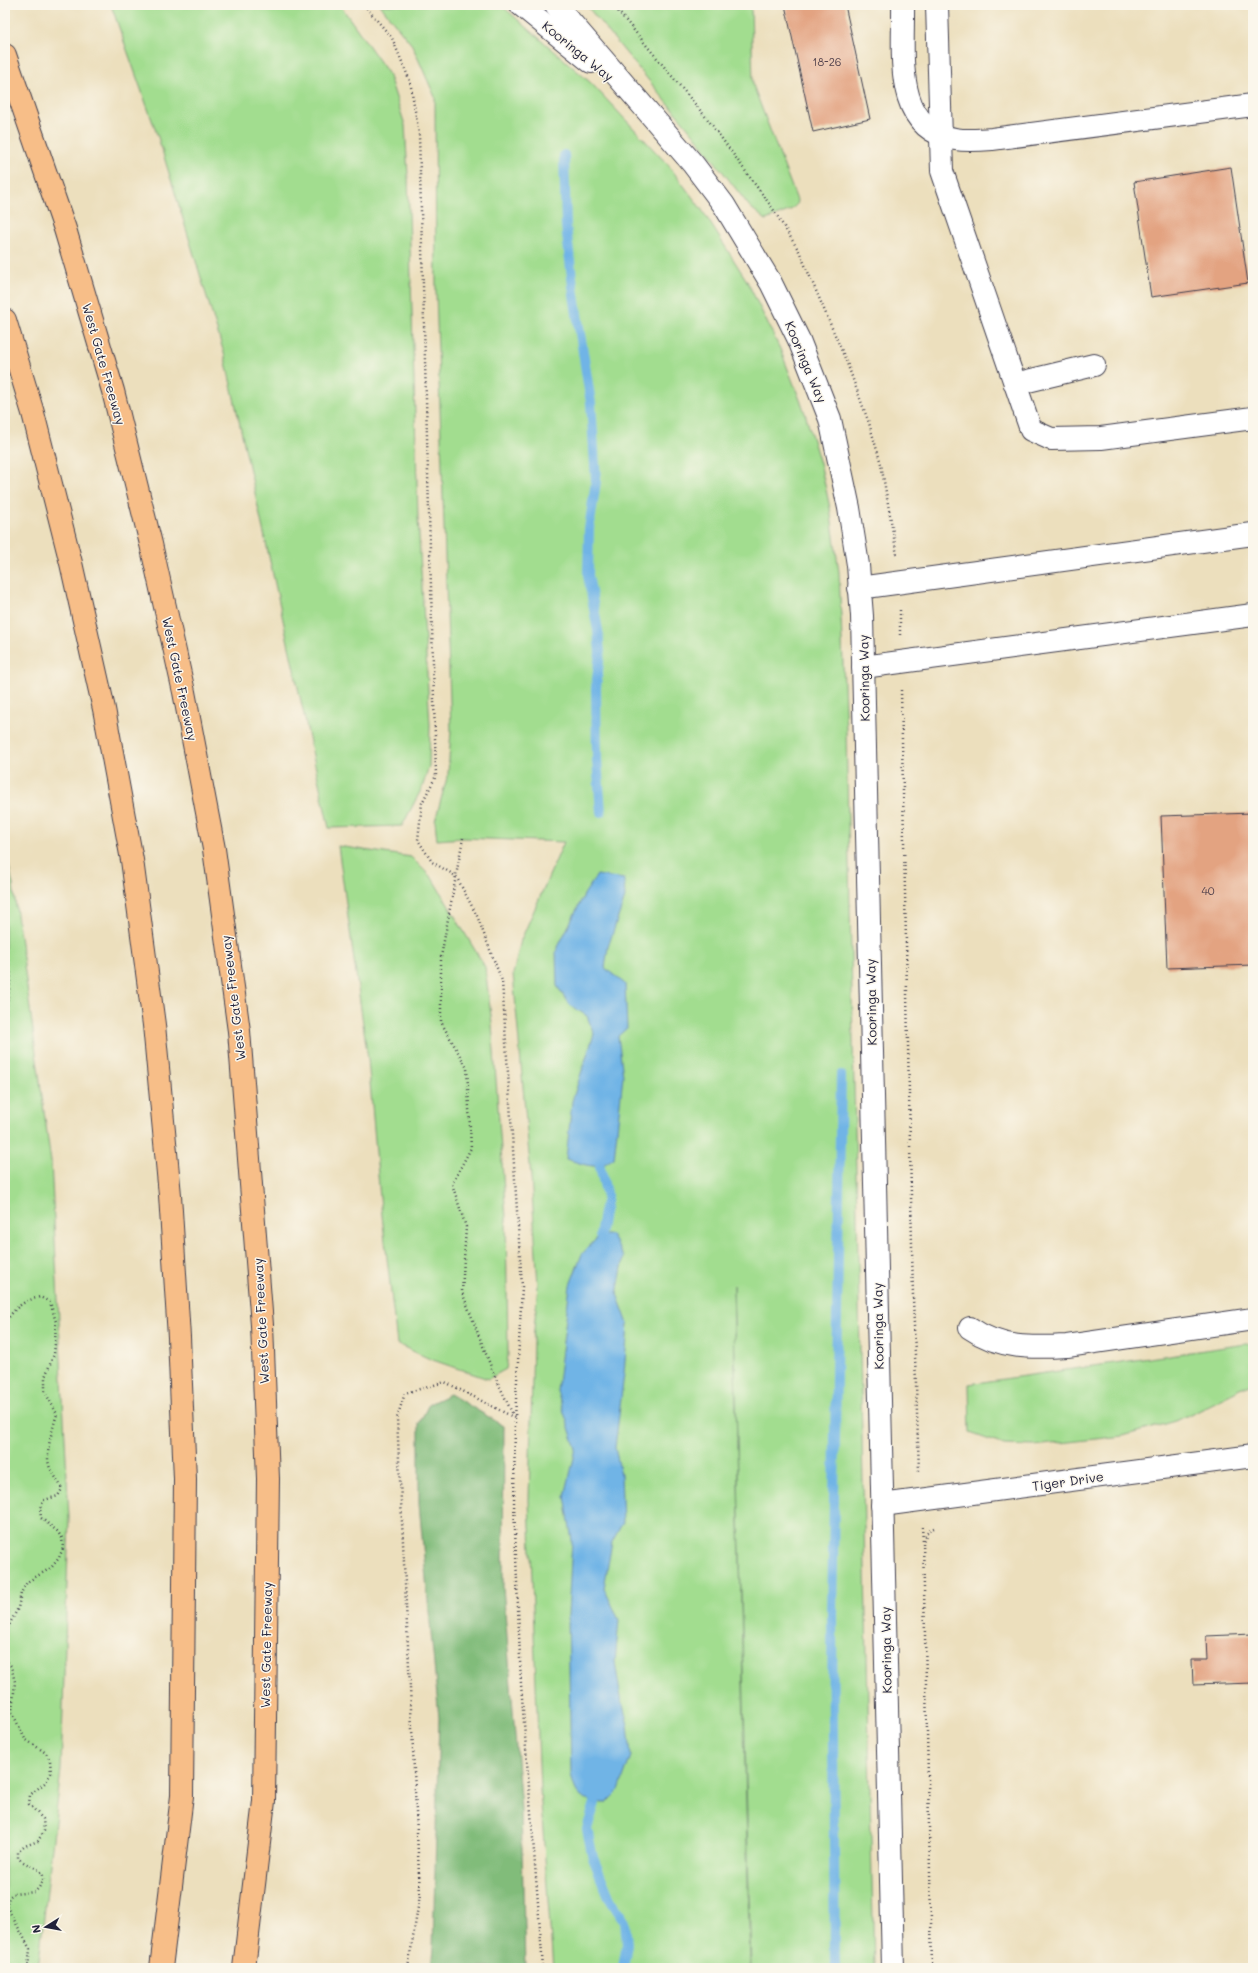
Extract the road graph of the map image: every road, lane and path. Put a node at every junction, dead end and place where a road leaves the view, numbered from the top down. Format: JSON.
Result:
{"nodes":[{"id":1,"x":364,"y":5,"type":"edge"},
{"id":2,"x":521,"y":5,"type":"edge"},
{"id":3,"x":556,"y":5,"type":"edge"},
{"id":4,"x":902,"y":5,"type":"edge"},
{"id":5,"x":937,"y":5,"type":"edge"},
{"id":6,"x":5,"y":55,"type":"edge"},
{"id":7,"x":634,"y":97,"type":"junction"},
{"id":8,"x":1253,"y":106,"type":"edge"},
{"id":9,"x":940,"y":135,"type":"junction"},
{"id":10,"x":5,"y":320,"type":"edge"},
{"id":11,"x":1094,"y":365,"type":"dead end"},
{"id":12,"x":1015,"y":384,"type":"junction"},
{"id":13,"x":1253,"y":418,"type":"edge"},
{"id":14,"x":1253,"y":534,"type":"edge"},
{"id":15,"x":860,"y":588,"type":"junction"},
{"id":16,"x":1253,"y":615,"type":"edge"},
{"id":17,"x":863,"y":667,"type":"junction"},
{"id":18,"x":462,"y":838,"type":"dead end"},
{"id":19,"x":456,"y":876,"type":"junction"},
{"id":20,"x":5,"y":944,"type":"edge"},
{"id":21,"x":5,"y":1019,"type":"edge"},
{"id":22,"x":5,"y":1317,"type":"edge"},
{"id":23,"x":1253,"y":1319,"type":"edge"},
{"id":24,"x":970,"y":1328,"type":"dead end"},
{"id":25,"x":515,"y":1418,"type":"junction"},
{"id":26,"x":1253,"y":1456,"type":"edge"},
{"id":27,"x":882,"y":1505,"type":"junction"},
{"id":28,"x":935,"y":1527,"type":"dead end"},
{"id":29,"x":5,"y":1633,"type":"edge"},
{"id":30,"x":5,"y":1659,"type":"edge"},
{"id":31,"x":28,"y":1968,"type":"edge"},
{"id":32,"x":161,"y":1968,"type":"edge"},
{"id":33,"x":244,"y":1968,"type":"edge"},
{"id":34,"x":408,"y":1968,"type":"edge"},
{"id":35,"x":543,"y":1968,"type":"edge"},
{"id":36,"x":893,"y":1968,"type":"edge"},
{"id":37,"x":932,"y":1968,"type":"edge"}],
"edges":[{"from":1,"to":19,"type":"path"},
{"from":2,"to":7,"type":"street","name":"Kooringa Way"},
{"from":3,"to":7,"type":"street","name":"Kooringa Way"},
{"from":4,"to":9,"type":"street"},
{"from":5,"to":9,"type":"street"},
{"from":6,"to":33,"type":"highway","name":"West Gate Freeway"},
{"from":7,"to":15,"type":"street","name":"Kooringa Way"},
{"from":8,"to":9,"type":"street"},
{"from":9,"to":12,"type":"street"},
{"from":10,"to":32,"type":"highway"},
{"from":11,"to":12,"type":"street"},
{"from":12,"to":13,"type":"street"},
{"from":14,"to":15,"type":"street"},
{"from":15,"to":17,"type":"street","name":"Kooringa Way"},
{"from":16,"to":17,"type":"street"},
{"from":17,"to":27,"type":"street","name":"Kooringa Way"},
{"from":18,"to":19,"type":"path"},
{"from":19,"to":25,"type":"path"},
{"from":19,"to":25,"type":"path"},
{"from":20,"to":21,"type":"path"},
{"from":22,"to":29,"type":"path"},
{"from":23,"to":24,"type":"street"},
{"from":25,"to":34,"type":"path"},
{"from":25,"to":35,"type":"path"},
{"from":26,"to":27,"type":"street","name":"Tiger Drive"},
{"from":27,"to":36,"type":"street","name":"Kooringa Way"},
{"from":28,"to":37,"type":"path"},
{"from":30,"to":31,"type":"path"}]}
